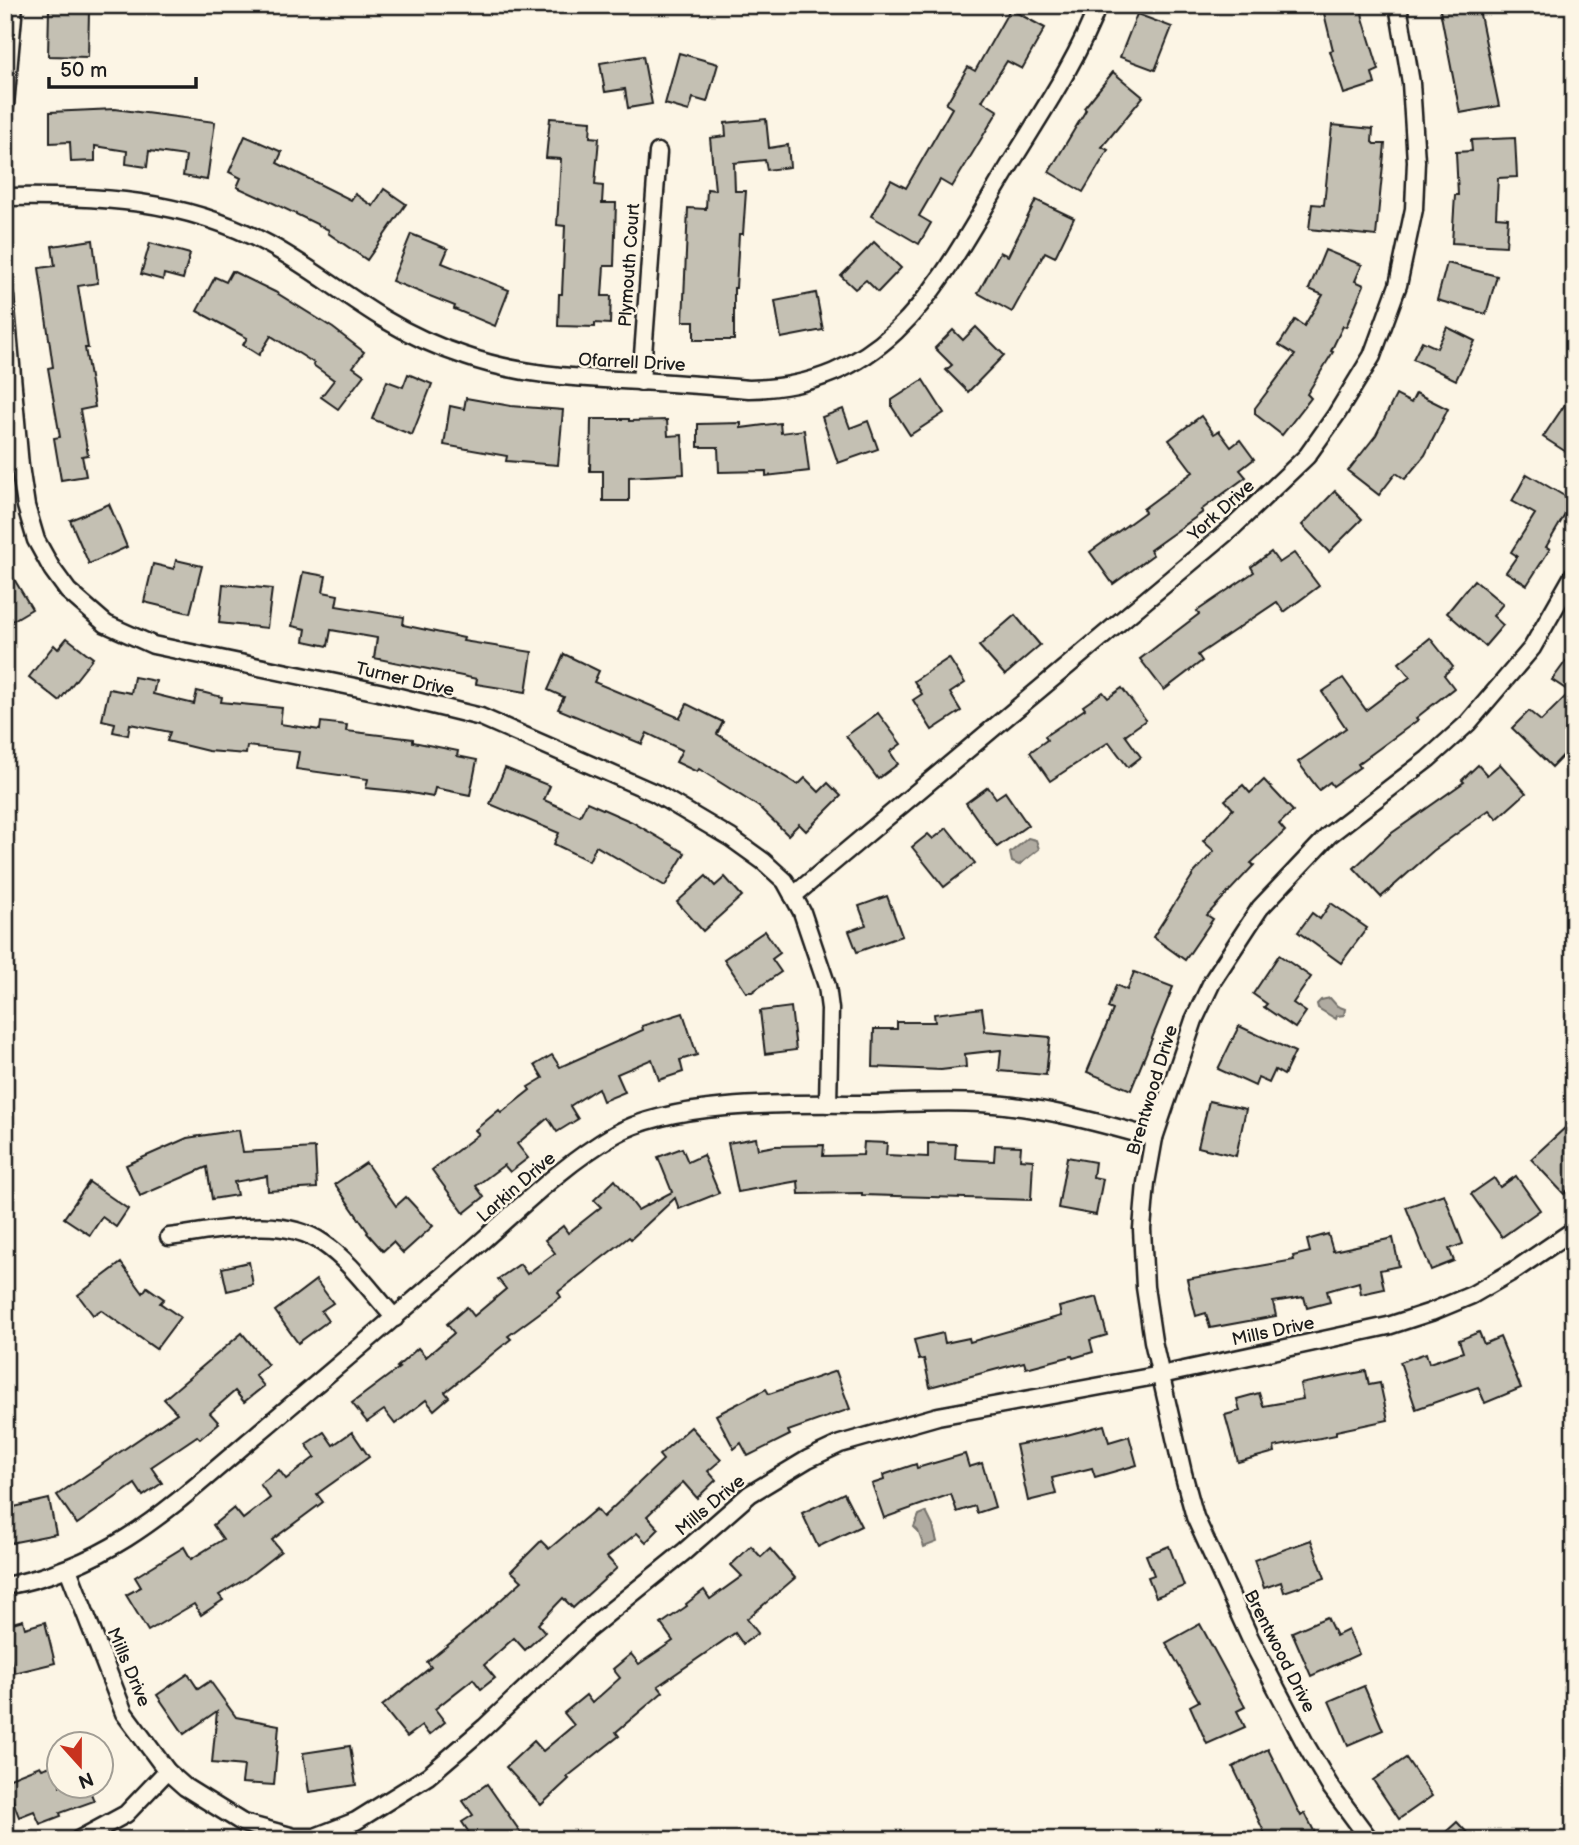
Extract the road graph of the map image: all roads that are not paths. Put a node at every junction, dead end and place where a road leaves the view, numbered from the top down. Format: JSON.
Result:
{"nodes":[{"id":1,"x":14,"y":5,"type":"edge"},
{"id":2,"x":1098,"y":5,"type":"edge"},
{"id":3,"x":1398,"y":5,"type":"edge"},
{"id":4,"x":5,"y":105,"type":"edge"},
{"id":5,"x":657,"y":152,"type":"dead end"},
{"id":6,"x":5,"y":197,"type":"edge"},
{"id":7,"x":5,"y":297,"type":"edge"},
{"id":8,"x":641,"y":382,"type":"junction"},
{"id":9,"x":1574,"y":574,"type":"edge"},
{"id":10,"x":793,"y":896,"type":"junction"},
{"id":11,"x":828,"y":1104,"type":"junction"},
{"id":12,"x":1154,"y":1138,"type":"junction"},
{"id":13,"x":1574,"y":1230,"type":"edge"},
{"id":14,"x":169,"y":1237,"type":"dead end"},
{"id":15,"x":395,"y":1318,"type":"junction"},
{"id":16,"x":1161,"y":1375,"type":"junction"},
{"id":17,"x":68,"y":1569,"type":"junction"},
{"id":18,"x":5,"y":1586,"type":"edge"},
{"id":19,"x":167,"y":1771,"type":"junction"},
{"id":20,"x":78,"y":1840,"type":"edge"},
{"id":21,"x":1370,"y":1840,"type":"edge"}],
"edges":[{"from":1,"to":4,"type":"street"},
{"from":2,"to":8,"type":"street","name":"Ofarrell Drive"},
{"from":3,"to":10,"type":"street","name":"York Drive"},
{"from":5,"to":8,"type":"street","name":"Plymouth Court"},
{"from":6,"to":8,"type":"street","name":"Ofarrell Drive"},
{"from":7,"to":10,"type":"street","name":"Turner Drive"},
{"from":9,"to":12,"type":"street","name":"Brentwood Drive"},
{"from":10,"to":11,"type":"street","name":"Turner Drive"},
{"from":11,"to":12,"type":"street","name":"Larkin Drive"},
{"from":11,"to":15,"type":"street","name":"Larkin Drive"},
{"from":12,"to":16,"type":"street","name":"Brentwood Drive"},
{"from":13,"to":16,"type":"street","name":"Mills Drive"},
{"from":14,"to":15,"type":"street"},
{"from":15,"to":17,"type":"street","name":"Larkin Drive"},
{"from":16,"to":19,"type":"street","name":"Mills Drive"},
{"from":16,"to":21,"type":"street","name":"Brentwood Drive"},
{"from":17,"to":18,"type":"street","name":"Larkin Drive"},
{"from":17,"to":19,"type":"street","name":"Mills Drive"},
{"from":19,"to":20,"type":"street"}]}
